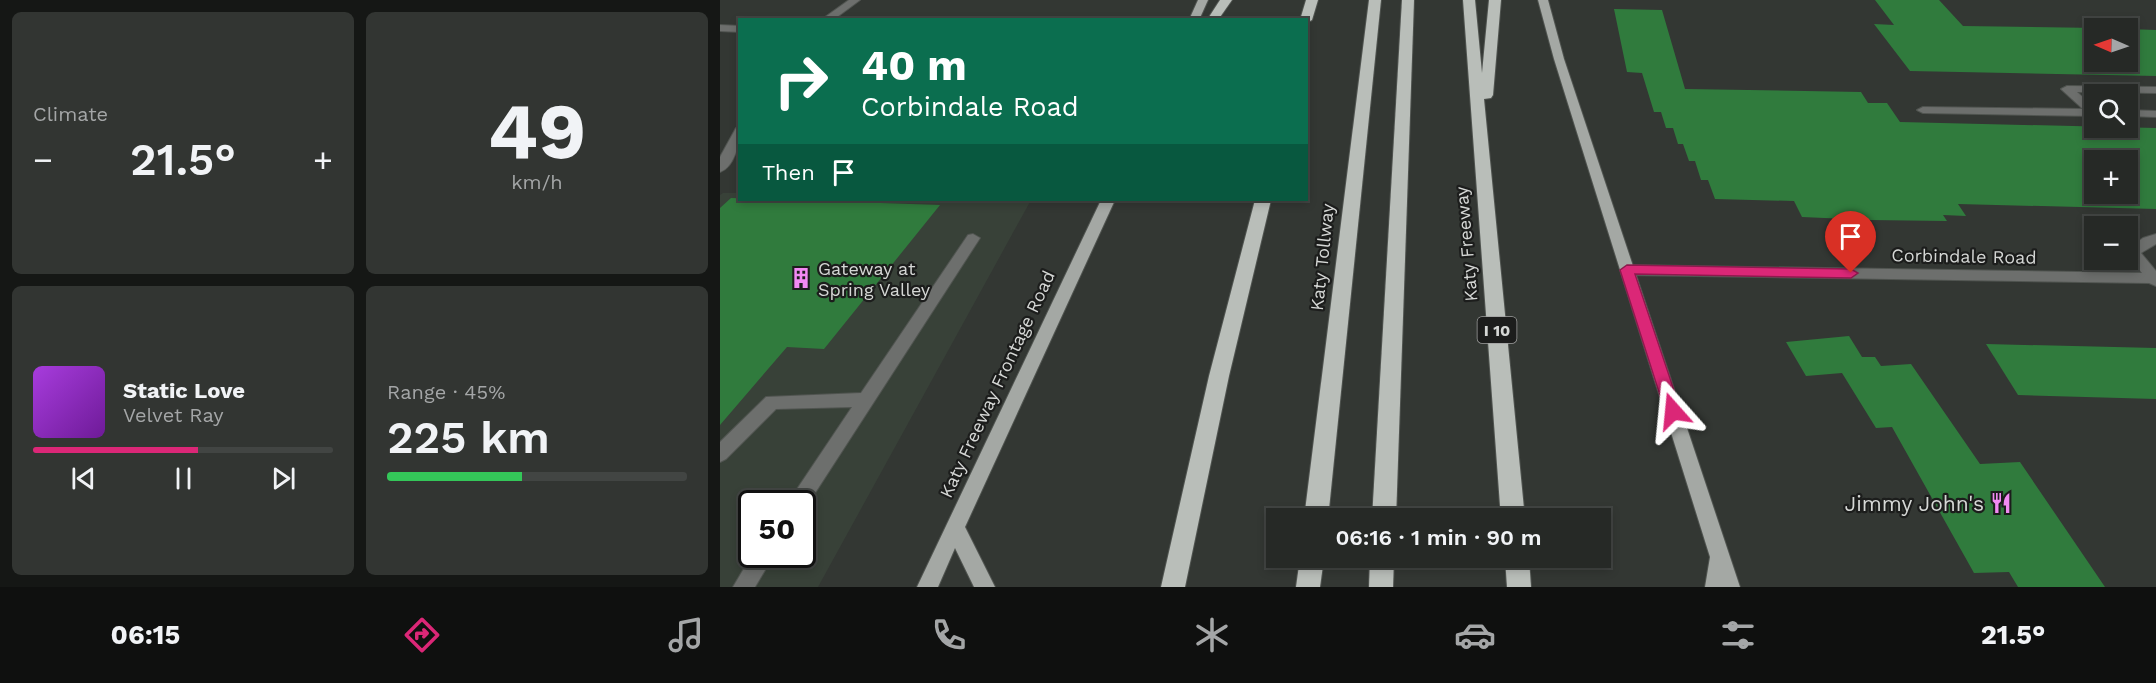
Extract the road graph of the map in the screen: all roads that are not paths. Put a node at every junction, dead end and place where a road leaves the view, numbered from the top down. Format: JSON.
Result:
{"nodes":[{"id":1,"x":855,"y":0,"type":"edge"},
{"id":2,"x":1203,"y":0,"type":"edge"},
{"id":3,"x":1226,"y":0,"type":"edge"},
{"id":4,"x":1311,"y":0,"type":"edge"},
{"id":5,"x":1375,"y":0,"type":"edge"},
{"id":6,"x":1408,"y":0,"type":"edge"},
{"id":7,"x":1469,"y":0,"type":"edge"},
{"id":8,"x":1495,"y":0,"type":"edge"},
{"id":9,"x":1543,"y":0,"type":"edge"},
{"id":10,"x":829,"y":18,"type":"edge"},
{"id":11,"x":1195,"y":18,"type":"edge"},
{"id":12,"x":1213,"y":18,"type":"edge"},
{"id":13,"x":1306,"y":18,"type":"edge"},
{"id":14,"x":720,"y":28,"type":"edge"},
{"id":15,"x":738,"y":29,"type":"edge"},
{"id":16,"x":2084,"y":89,"type":"edge"},
{"id":17,"x":2138,"y":90,"type":"edge"},
{"id":18,"x":2156,"y":90,"type":"edge"},
{"id":19,"x":2084,"y":105,"type":"edge"},
{"id":20,"x":1923,"y":110,"type":"dead end"},
{"id":21,"x":2084,"y":113,"type":"edge"},
{"id":22,"x":2138,"y":113,"type":"edge"},
{"id":23,"x":2156,"y":114,"type":"edge"},
{"id":24,"x":738,"y":135,"type":"edge"},
{"id":25,"x":1481,"y":142,"type":"junction"},
{"id":26,"x":738,"y":166,"type":"edge"},
{"id":27,"x":722,"y":167,"type":"edge"},
{"id":28,"x":1108,"y":201,"type":"edge"},
{"id":29,"x":1263,"y":201,"type":"edge"},
{"id":30,"x":973,"y":238,"type":"dead end"},
{"id":31,"x":2156,"y":239,"type":"edge"},
{"id":32,"x":1627,"y":270,"type":"junction"},
{"id":33,"x":2155,"y":279,"type":"edge"},
{"id":34,"x":866,"y":400,"type":"junction"},
{"id":35,"x":720,"y":454,"type":"edge"},
{"id":36,"x":806,"y":490,"type":"edge"},
{"id":37,"x":1317,"y":508,"type":"edge"},
{"id":38,"x":1385,"y":508,"type":"edge"},
{"id":39,"x":1512,"y":508,"type":"edge"},
{"id":40,"x":955,"y":528,"type":"junction"},
{"id":41,"x":1719,"y":554,"type":"junction"},
{"id":42,"x":755,"y":568,"type":"edge"},
{"id":43,"x":1311,"y":568,"type":"edge"},
{"id":44,"x":1382,"y":568,"type":"edge"},
{"id":45,"x":1518,"y":568,"type":"edge"},
{"id":46,"x":743,"y":587,"type":"edge"},
{"id":47,"x":927,"y":587,"type":"edge"},
{"id":48,"x":985,"y":587,"type":"edge"},
{"id":49,"x":1173,"y":587,"type":"edge"},
{"id":50,"x":1308,"y":587,"type":"edge"},
{"id":51,"x":1381,"y":587,"type":"edge"},
{"id":52,"x":1519,"y":587,"type":"edge"},
{"id":53,"x":1715,"y":587,"type":"edge"},
{"id":54,"x":1730,"y":587,"type":"edge"}],
"edges":[{"from":1,"to":10,"type":"street"},
{"from":2,"to":11,"type":"main road"},
{"from":3,"to":12,"type":"highway"},
{"from":4,"to":13,"type":"highway"},
{"from":5,"to":37,"type":"highway","name":"Katy Tollway"},
{"from":6,"to":38,"type":"highway"},
{"from":7,"to":25,"type":"highway","name":"Katy Freeway","number":"I 10"},
{"from":8,"to":25,"type":"highway"},
{"from":9,"to":32,"type":"main road"},
{"from":14,"to":15,"type":"street"},
{"from":16,"to":19,"type":"street"},
{"from":17,"to":18,"type":"street"},
{"from":20,"to":21,"type":"street"},
{"from":22,"to":23,"type":"street"},
{"from":24,"to":27,"type":"street"},
{"from":25,"to":39,"type":"highway","name":"Katy Freeway","number":"I 10"},
{"from":26,"to":27,"type":"street"},
{"from":28,"to":40,"type":"main road","name":"Katy Freeway Frontage Road"},
{"from":29,"to":49,"type":"highway"},
{"from":30,"to":34,"type":"street"},
{"from":31,"to":33,"type":"street"},
{"from":32,"to":33,"type":"street","name":"Corbindale Road"},
{"from":32,"to":41,"type":"main road"},
{"from":34,"to":35,"type":"street"},
{"from":34,"to":36,"type":"street"},
{"from":40,"to":47,"type":"main road","name":"Katy Freeway Frontage Road"},
{"from":40,"to":48,"type":"main road"},
{"from":41,"to":53,"type":"main road"},
{"from":41,"to":54,"type":"main road"},
{"from":42,"to":46,"type":"street"},
{"from":43,"to":50,"type":"highway"},
{"from":44,"to":51,"type":"highway"},
{"from":45,"to":52,"type":"highway"}]}
